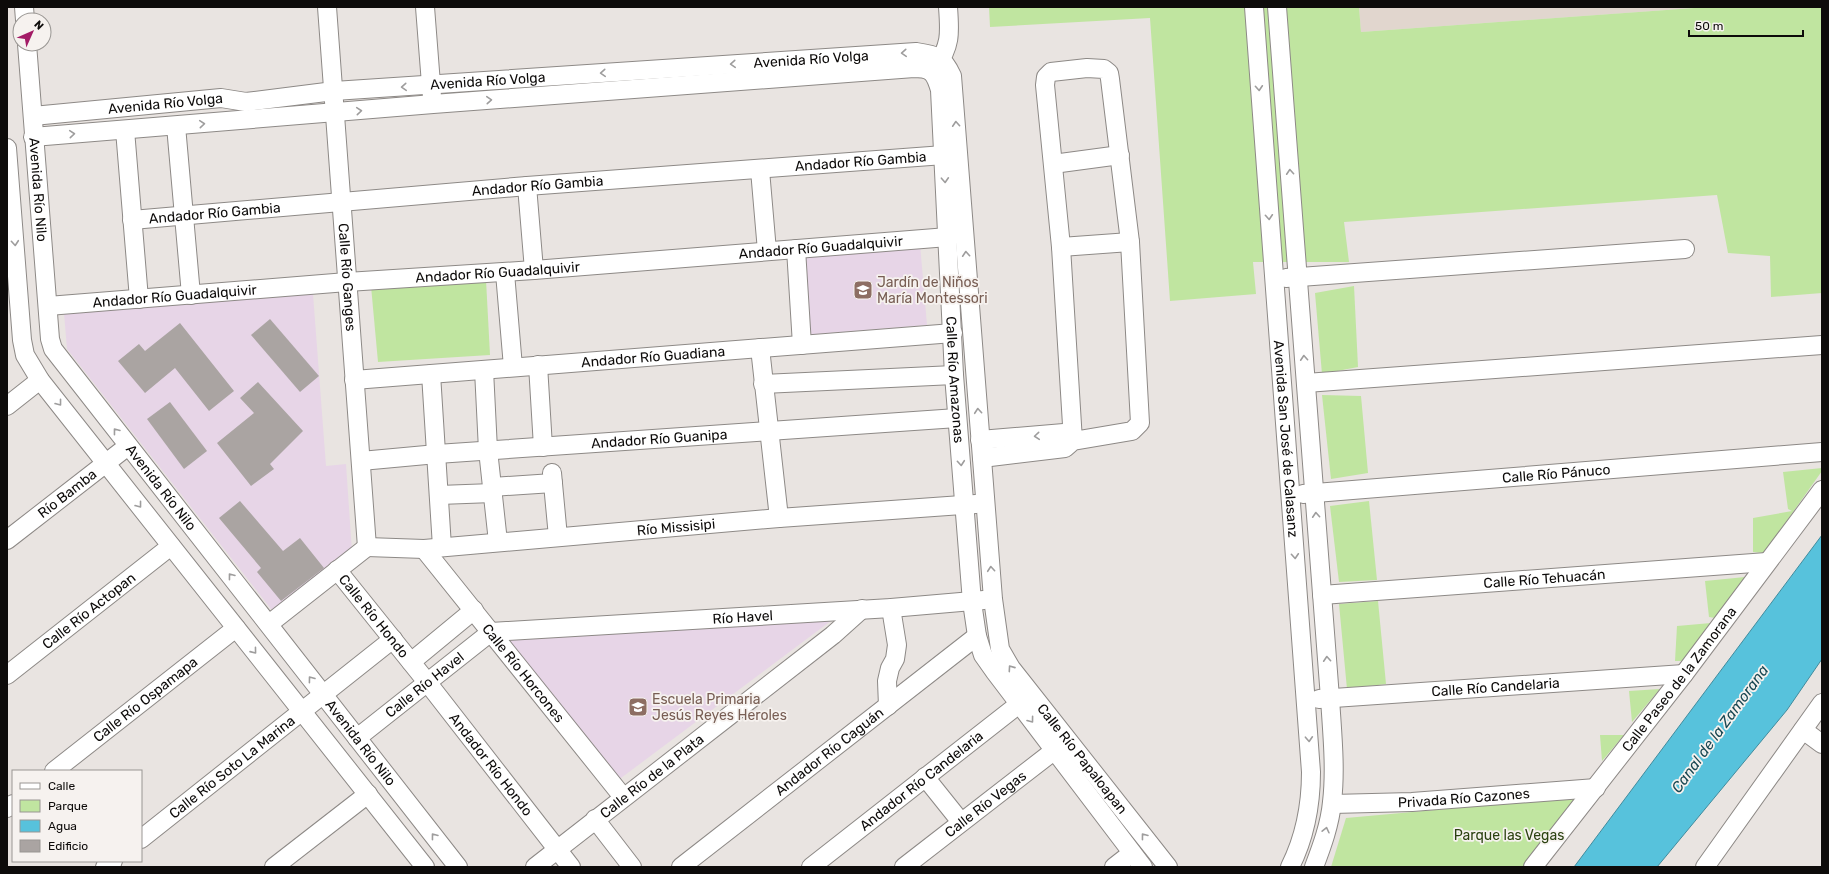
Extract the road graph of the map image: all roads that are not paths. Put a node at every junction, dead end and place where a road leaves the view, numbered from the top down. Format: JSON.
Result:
{"nodes":[{"id":1,"x":327,"y":7,"type":"edge"},
{"id":2,"x":425,"y":7,"type":"edge"},
{"id":3,"x":948,"y":7,"type":"edge"},
{"id":4,"x":1254,"y":7,"type":"edge"},
{"id":5,"x":1277,"y":7,"type":"edge"},
{"id":6,"x":28,"y":52,"type":"edge"},
{"id":7,"x":1282,"y":62,"type":"junction"},
{"id":8,"x":1258,"y":64,"type":"junction"},
{"id":9,"x":937,"y":66,"type":"junction"},
{"id":10,"x":431,"y":85,"type":"junction"},
{"id":11,"x":334,"y":91,"type":"junction"},
{"id":12,"x":433,"y":104,"type":"junction"},
{"id":13,"x":335,"y":113,"type":"junction"},
{"id":14,"x":33,"y":116,"type":"junction"},
{"id":15,"x":176,"y":126,"type":"junction"},
{"id":16,"x":125,"y":130,"type":"junction"},
{"id":17,"x":33,"y":137,"type":"junction"},
{"id":18,"x":7,"y":148,"type":"edge"},
{"id":19,"x":944,"y":155,"type":"junction"},
{"id":20,"x":1120,"y":155,"type":"junction"},
{"id":21,"x":1053,"y":164,"type":"junction"},
{"id":22,"x":8,"y":167,"type":"edge"},
{"id":23,"x":760,"y":170,"type":"junction"},
{"id":24,"x":527,"y":186,"type":"junction"},
{"id":25,"x":343,"y":202,"type":"junction"},
{"id":26,"x":184,"y":216,"type":"junction"},
{"id":27,"x":132,"y":220,"type":"junction"},
{"id":28,"x":948,"y":237,"type":"junction"},
{"id":29,"x":1130,"y":242,"type":"junction"},
{"id":30,"x":1061,"y":247,"type":"junction"},
{"id":31,"x":796,"y":249,"type":"junction"},
{"id":32,"x":1685,"y":249,"type":"dead end"},
{"id":33,"x":767,"y":251,"type":"junction"},
{"id":34,"x":534,"y":270,"type":"junction"},
{"id":35,"x":505,"y":272,"type":"junction"},
{"id":36,"x":12,"y":275,"type":"edge"},
{"id":37,"x":1298,"y":277,"type":"junction"},
{"id":38,"x":1273,"y":279,"type":"junction"},
{"id":39,"x":348,"y":282,"type":"junction"},
{"id":40,"x":191,"y":295,"type":"junction"},
{"id":41,"x":139,"y":299,"type":"junction"},
{"id":42,"x":970,"y":305,"type":"junction"},
{"id":43,"x":48,"y":306,"type":"junction"},
{"id":44,"x":951,"y":307,"type":"junction"},
{"id":45,"x":953,"y":333,"type":"junction"},
{"id":46,"x":802,"y":345,"type":"junction"},
{"id":47,"x":1822,"y":345,"type":"edge"},
{"id":48,"x":760,"y":348,"type":"junction"},
{"id":49,"x":538,"y":365,"type":"junction"},
{"id":50,"x":513,"y":367,"type":"junction"},
{"id":51,"x":484,"y":370,"type":"junction"},
{"id":52,"x":431,"y":374,"type":"junction"},
{"id":53,"x":954,"y":375,"type":"junction"},
{"id":54,"x":40,"y":380,"type":"junction"},
{"id":55,"x":354,"y":380,"type":"junction"},
{"id":56,"x":1306,"y":383,"type":"junction"},
{"id":57,"x":763,"y":384,"type":"junction"},
{"id":58,"x":7,"y":406,"type":"edge"},
{"id":59,"x":957,"y":418,"type":"junction"},
{"id":60,"x":768,"y":431,"type":"junction"},
{"id":61,"x":1073,"y":441,"type":"junction"},
{"id":62,"x":128,"y":446,"type":"junction"},
{"id":63,"x":543,"y":447,"type":"junction"},
{"id":64,"x":981,"y":449,"type":"junction"},
{"id":65,"x":488,"y":450,"type":"junction"},
{"id":66,"x":1822,"y":452,"type":"edge"},
{"id":67,"x":437,"y":454,"type":"junction"},
{"id":68,"x":361,"y":461,"type":"junction"},
{"id":69,"x":106,"y":463,"type":"junction"},
{"id":70,"x":492,"y":490,"type":"junction"},
{"id":71,"x":1822,"y":490,"type":"edge"},
{"id":72,"x":1290,"y":494,"type":"junction"},
{"id":73,"x":1315,"y":494,"type":"junction"},
{"id":74,"x":439,"y":495,"type":"junction"},
{"id":75,"x":985,"y":503,"type":"junction"},
{"id":76,"x":964,"y":505,"type":"junction"},
{"id":77,"x":779,"y":518,"type":"junction"},
{"id":78,"x":558,"y":537,"type":"junction"},
{"id":79,"x":7,"y":540,"type":"edge"},
{"id":80,"x":498,"y":542,"type":"junction"},
{"id":81,"x":171,"y":546,"type":"junction"},
{"id":82,"x":367,"y":547,"type":"junction"},
{"id":83,"x":442,"y":547,"type":"junction"},
{"id":84,"x":424,"y":549,"type":"junction"},
{"id":85,"x":1766,"y":562,"type":"junction"},
{"id":86,"x":337,"y":570,"type":"junction"},
{"id":87,"x":1322,"y":595,"type":"junction"},
{"id":88,"x":993,"y":599,"type":"junction"},
{"id":89,"x":972,"y":602,"type":"junction"},
{"id":90,"x":862,"y":608,"type":"junction"},
{"id":91,"x":892,"y":608,"type":"junction"},
{"id":92,"x":474,"y":610,"type":"junction"},
{"id":93,"x":269,"y":624,"type":"junction"},
{"id":94,"x":236,"y":628,"type":"junction"},
{"id":95,"x":491,"y":632,"type":"junction"},
{"id":96,"x":977,"y":636,"type":"junction"},
{"id":97,"x":393,"y":639,"type":"junction"},
{"id":98,"x":991,"y":652,"type":"junction"},
{"id":99,"x":411,"y":662,"type":"junction"},
{"id":100,"x":1684,"y":674,"type":"junction"},
{"id":101,"x":7,"y":675,"type":"edge"},
{"id":102,"x":427,"y":682,"type":"junction"},
{"id":103,"x":323,"y":695,"type":"junction"},
{"id":104,"x":1330,"y":698,"type":"junction"},
{"id":105,"x":1025,"y":699,"type":"junction"},
{"id":106,"x":1306,"y":700,"type":"junction"},
{"id":107,"x":1822,"y":703,"type":"edge"},
{"id":108,"x":888,"y":706,"type":"junction"},
{"id":109,"x":302,"y":711,"type":"junction"},
{"id":110,"x":1803,"y":730,"type":"junction"},
{"id":111,"x":357,"y":738,"type":"junction"},
{"id":112,"x":1822,"y":744,"type":"edge"},
{"id":113,"x":1061,"y":745,"type":"junction"},
{"id":114,"x":55,"y":770,"type":"edge"},
{"id":115,"x":925,"y":778,"type":"junction"},
{"id":116,"x":1596,"y":788,"type":"junction"},
{"id":117,"x":368,"y":794,"type":"junction"},
{"id":118,"x":623,"y":797,"type":"junction"},
{"id":119,"x":1332,"y":804,"type":"junction"},
{"id":120,"x":595,"y":819,"type":"junction"},
{"id":121,"x":961,"y":822,"type":"junction"},
{"id":122,"x":142,"y":837,"type":"edge"},
{"id":123,"x":557,"y":849,"type":"junction"},
{"id":124,"x":1132,"y":853,"type":"junction"},
{"id":125,"x":274,"y":867,"type":"edge"},
{"id":126,"x":425,"y":867,"type":"edge"},
{"id":127,"x":458,"y":867,"type":"edge"},
{"id":128,"x":535,"y":867,"type":"edge"},
{"id":129,"x":570,"y":867,"type":"edge"},
{"id":130,"x":632,"y":867,"type":"edge"},
{"id":131,"x":681,"y":867,"type":"edge"},
{"id":132,"x":811,"y":867,"type":"edge"},
{"id":133,"x":904,"y":867,"type":"edge"},
{"id":134,"x":1114,"y":867,"type":"edge"},
{"id":135,"x":1143,"y":867,"type":"edge"},
{"id":136,"x":1168,"y":867,"type":"edge"},
{"id":137,"x":1290,"y":867,"type":"edge"},
{"id":138,"x":1314,"y":867,"type":"edge"},
{"id":139,"x":1533,"y":867,"type":"edge"},
{"id":140,"x":1705,"y":867,"type":"edge"}],
"edges":[{"from":1,"to":11,"type":"street","name":"Calle Río Ganges"},
{"from":2,"to":10,"type":"street"},
{"from":3,"to":9,"type":"street"},
{"from":4,"to":8,"type":"street","name":"Avenida San José de Calasanz"},
{"from":5,"to":7,"type":"street","name":"Avenida San José de Calasanz"},
{"from":6,"to":14,"type":"street","name":"Avenida Río Nilo"},
{"from":7,"to":8,"type":"street"},
{"from":37,"to":7,"type":"street","name":"Avenida San José de Calasanz","one_way":true},
{"from":8,"to":38,"type":"street","name":"Avenida San José de Calasanz","one_way":true},
{"from":9,"to":10,"type":"street","name":"Avenida Río Volga","one_way":true},
{"from":12,"to":9,"type":"street","name":"Avenida Río Volga","one_way":true},
{"from":9,"to":19,"type":"street","name":"Calle Río Amazonas"},
{"from":42,"to":9,"type":"street","name":"Calle Río Amazonas","one_way":true},
{"from":10,"to":11,"type":"street","name":"Avenida Río Volga","one_way":true},
{"from":10,"to":12,"type":"street"},
{"from":11,"to":13,"type":"street","name":"Calle Río Ganges"},
{"from":11,"to":14,"type":"street","name":"Avenida Río Volga"},
{"from":13,"to":12,"type":"street","name":"Avenida Río Volga","one_way":true},
{"from":15,"to":13,"type":"street","name":"Avenida Río Volga","one_way":true},
{"from":13,"to":25,"type":"street","name":"Calle Río Ganges"},
{"from":14,"to":17,"type":"street","name":"Avenida Río Nilo"},
{"from":15,"to":16,"type":"street","name":"Avenida Río Volga"},
{"from":15,"to":26,"type":"street"},
{"from":17,"to":16,"type":"street","name":"Avenida Río Volga","one_way":true},
{"from":16,"to":27,"type":"street"},
{"from":17,"to":43,"type":"street","name":"Avenida Río Nilo"},
{"from":18,"to":22,"type":"street","name":"Avenida Río Nilo"},
{"from":19,"to":23,"type":"street","name":"Andador Río Gambia"},
{"from":19,"to":28,"type":"street","name":"Calle Río Amazonas","one_way":true},
{"from":20,"to":21,"type":"street"},
{"from":20,"to":21,"type":"street"},
{"from":20,"to":29,"type":"street"},
{"from":21,"to":30,"type":"street"},
{"from":22,"to":36,"type":"street","name":"Avenida Río Nilo","one_way":true},
{"from":23,"to":24,"type":"street","name":"Andador Río Gambia"},
{"from":23,"to":33,"type":"street"},
{"from":24,"to":25,"type":"street","name":"Andador Río Gambia"},
{"from":24,"to":34,"type":"street"},
{"from":25,"to":26,"type":"street","name":"Andador Río Gambia"},
{"from":25,"to":39,"type":"street","name":"Calle Río Ganges"},
{"from":26,"to":27,"type":"street","name":"Andador Río Gambia"},
{"from":26,"to":40,"type":"street"},
{"from":27,"to":41,"type":"street"},
{"from":28,"to":31,"type":"street","name":"Andador Río Guadalquivir"},
{"from":28,"to":44,"type":"street","name":"Calle Río Amazonas"},
{"from":29,"to":30,"type":"street"},
{"from":29,"to":61,"type":"street"},
{"from":30,"to":61,"type":"street"},
{"from":31,"to":33,"type":"street","name":"Andador Río Guadalquivir"},
{"from":31,"to":46,"type":"street"},
{"from":32,"to":37,"type":"street"},
{"from":33,"to":34,"type":"street","name":"Andador Río Guadalquivir"},
{"from":34,"to":35,"type":"street","name":"Andador Río Guadalquivir"},
{"from":35,"to":39,"type":"street","name":"Andador Río Guadalquivir"},
{"from":35,"to":50,"type":"street"},
{"from":36,"to":54,"type":"street","name":"Avenida Río Nilo"},
{"from":37,"to":38,"type":"street"},
{"from":56,"to":37,"type":"street","name":"Avenida San José de Calasanz","one_way":true},
{"from":38,"to":72,"type":"street","name":"Avenida San José de Calasanz"},
{"from":39,"to":40,"type":"street","name":"Andador Río Guadalquivir"},
{"from":39,"to":55,"type":"street","name":"Calle Río Ganges"},
{"from":40,"to":41,"type":"street","name":"Andador Río Guadalquivir"},
{"from":41,"to":43,"type":"street","name":"Andador Río Guadalquivir"},
{"from":42,"to":44,"type":"street"},
{"from":64,"to":42,"type":"street","name":"Calle Río Amazonas","one_way":true},
{"from":62,"to":43,"type":"street","name":"Avenida Río Nilo","one_way":true},
{"from":44,"to":45,"type":"street","name":"Calle Río Amazonas"},
{"from":45,"to":46,"type":"street","name":"Andador Río Guadiana"},
{"from":45,"to":53,"type":"street","name":"Calle Río Amazonas"},
{"from":46,"to":48,"type":"street","name":"Andador Río Guadiana"},
{"from":47,"to":56,"type":"street"},
{"from":48,"to":49,"type":"street","name":"Andador Río Guadiana"},
{"from":48,"to":57,"type":"street"},
{"from":49,"to":50,"type":"street","name":"Andador Río Guadiana"},
{"from":49,"to":63,"type":"street"},
{"from":50,"to":51,"type":"street","name":"Andador Río Guadiana"},
{"from":51,"to":52,"type":"street","name":"Andador Río Guadiana"},
{"from":51,"to":65,"type":"street"},
{"from":52,"to":55,"type":"street","name":"Andador Río Guadiana"},
{"from":52,"to":67,"type":"street"},
{"from":53,"to":57,"type":"street"},
{"from":53,"to":59,"type":"street","name":"Calle Río Amazonas"},
{"from":54,"to":58,"type":"street"},
{"from":54,"to":69,"type":"street","name":"Avenida Río Nilo","one_way":true},
{"from":55,"to":68,"type":"street","name":"Calle Río Ganges"},
{"from":56,"to":73,"type":"street","name":"Avenida San José de Calasanz"},
{"from":57,"to":60,"type":"street"},
{"from":59,"to":60,"type":"street","name":"Andador Río Guanipa"},
{"from":59,"to":76,"type":"street","name":"Calle Río Amazonas","one_way":true},
{"from":60,"to":63,"type":"street","name":"Andador Río Guanipa"},
{"from":60,"to":77,"type":"street"},
{"from":61,"to":64,"type":"street"},
{"from":62,"to":69,"type":"street","name":"Río Bamba"},
{"from":93,"to":62,"type":"street","name":"Avenida Río Nilo","one_way":true},
{"from":63,"to":65,"type":"street","name":"Andador Río Guanipa"},
{"from":64,"to":75,"type":"street","name":"Calle Río Amazonas"},
{"from":65,"to":67,"type":"street","name":"Andador Río Guanipa"},
{"from":65,"to":70,"type":"street"},
{"from":66,"to":73,"type":"street","name":"Calle Río Pánuco"},
{"from":67,"to":68,"type":"street","name":"Andador Río Guanipa"},
{"from":67,"to":74,"type":"street"},
{"from":68,"to":82,"type":"street","name":"Calle Río Ganges"},
{"from":69,"to":79,"type":"street","name":"Río Bamba"},
{"from":69,"to":81,"type":"street","name":"Avenida Río Nilo","one_way":true},
{"from":70,"to":74,"type":"street"},
{"from":70,"to":78,"type":"street"},
{"from":70,"to":80,"type":"street"},
{"from":71,"to":85,"type":"street","name":"Calle Paseo de la Zamorana"},
{"from":72,"to":73,"type":"street","name":"Calle Río Pánuco"},
{"from":72,"to":106,"type":"street","name":"Avenida San José de Calasanz","one_way":true},
{"from":87,"to":73,"type":"street","name":"Avenida San José de Calasanz","one_way":true},
{"from":74,"to":83,"type":"street"},
{"from":75,"to":76,"type":"street","name":"Río Missisipi"},
{"from":88,"to":75,"type":"street","name":"Calle Río Amazonas","one_way":true},
{"from":76,"to":77,"type":"street","name":"Río Missisipi"},
{"from":76,"to":89,"type":"street","name":"Calle Río Amazonas"},
{"from":77,"to":78,"type":"street","name":"Río Missisipi"},
{"from":78,"to":80,"type":"street","name":"Río Missisipi"},
{"from":80,"to":83,"type":"street","name":"Río Missisipi"},
{"from":81,"to":94,"type":"street","name":"Avenida Río Nilo"},
{"from":81,"to":101,"type":"street","name":"Calle Río Actopan"},
{"from":82,"to":84,"type":"street","name":"Río Missisipi"},
{"from":82,"to":86,"type":"street"},
{"from":83,"to":84,"type":"street","name":"Río Missisipi"},
{"from":84,"to":92,"type":"street","name":"Calle Río Horcones"},
{"from":85,"to":87,"type":"street","name":"Calle Río Tehuacán"},
{"from":85,"to":100,"type":"street","name":"Calle Paseo de la Zamorana"},
{"from":86,"to":93,"type":"street"},
{"from":86,"to":97,"type":"street","name":"Calle Río Hondo"},
{"from":104,"to":87,"type":"street","name":"Avenida San José de Calasanz","one_way":true},
{"from":88,"to":89,"type":"street","name":"Río Havel"},
{"from":88,"to":98,"type":"street","name":"Calle Río Amazonas"},
{"from":89,"to":91,"type":"street","name":"Río Havel"},
{"from":89,"to":96,"type":"street","name":"Calle Río Amazonas"},
{"from":90,"to":91,"type":"street","name":"Río Havel"},
{"from":90,"to":95,"type":"street","name":"Río Havel"},
{"from":90,"to":118,"type":"street","name":"Calle Río de la Plata"},
{"from":91,"to":108,"type":"street"},
{"from":92,"to":95,"type":"street","name":"Calle Río Horcones"},
{"from":92,"to":99,"type":"street"},
{"from":103,"to":93,"type":"street","name":"Avenida Río Nilo","one_way":true},
{"from":94,"to":109,"type":"street","name":"Avenida Río Nilo","one_way":true},
{"from":94,"to":114,"type":"street","name":"Calle Río Ospamapa"},
{"from":95,"to":102,"type":"street","name":"Calle Río Havel"},
{"from":95,"to":118,"type":"street","name":"Calle Río Horcones"},
{"from":96,"to":98,"type":"street","name":"Calle Río Amazonas"},
{"from":96,"to":108,"type":"street","name":"Andador Río Caguán"},
{"from":97,"to":99,"type":"street","name":"Calle Río Hondo"},
{"from":97,"to":103,"type":"street","name":"Calle Río Soto La Marina"},
{"from":98,"to":105,"type":"street","name":"Calle Río Papaloapan"},
{"from":99,"to":102,"type":"street","name":"Andador Río Hondo"},
{"from":100,"to":104,"type":"street","name":"Calle Río Candelaria"},
{"from":100,"to":116,"type":"street","name":"Calle Paseo de la Zamorana"},
{"from":102,"to":111,"type":"street","name":"Calle Río Havel"},
{"from":102,"to":123,"type":"street","name":"Andador Río Hondo"},
{"from":103,"to":109,"type":"street","name":"Calle Río Soto La Marina"},
{"from":103,"to":111,"type":"street","name":"Avenida Río Nilo"},
{"from":104,"to":106,"type":"street","name":"Calle Río Candelaria"},
{"from":104,"to":119,"type":"street","name":"Avenida San José de Calasanz"},
{"from":105,"to":113,"type":"street","name":"Calle Río Papaloapan"},
{"from":105,"to":115,"type":"street","name":"Andador Río Candelaria"},
{"from":106,"to":137,"type":"street","name":"Avenida San José de Calasanz","one_way":true},
{"from":107,"to":110,"type":"street"},
{"from":108,"to":131,"type":"street","name":"Andador Río Caguán"},
{"from":109,"to":117,"type":"street","name":"Avenida Río Nilo"},
{"from":109,"to":122,"type":"street","name":"Calle Río Soto La Marina"},
{"from":110,"to":112,"type":"street"},
{"from":110,"to":140,"type":"street"},
{"from":127,"to":111,"type":"street","name":"Avenida Río Nilo","one_way":true},
{"from":113,"to":121,"type":"street","name":"Calle Río Vegas"},
{"from":113,"to":124,"type":"street","name":"Calle Río Papaloapan"},
{"from":136,"to":113,"type":"street","name":"Calle Río Papaloapan","one_way":true},
{"from":115,"to":121,"type":"street"},
{"from":115,"to":132,"type":"street","name":"Andador Río Candelaria"},
{"from":116,"to":119,"type":"street","name":"Privada Río Cazones"},
{"from":116,"to":139,"type":"street","name":"Calle Paseo de la Zamorana"},
{"from":117,"to":125,"type":"street"},
{"from":117,"to":126,"type":"street","name":"Avenida Río Nilo"},
{"from":118,"to":120,"type":"street","name":"Calle Río de la Plata"},
{"from":138,"to":119,"type":"street","name":"Avenida San José de Calasanz","one_way":true},
{"from":120,"to":123,"type":"street","name":"Calle Río de la Plata"},
{"from":120,"to":130,"type":"street"},
{"from":121,"to":133,"type":"street","name":"Calle Río Vegas"},
{"from":123,"to":128,"type":"street","name":"Calle Río de la Plata"},
{"from":123,"to":129,"type":"street","name":"Andador Río Hondo"},
{"from":124,"to":134,"type":"street"},
{"from":124,"to":135,"type":"street","name":"Calle Río Papaloapan"}]}
